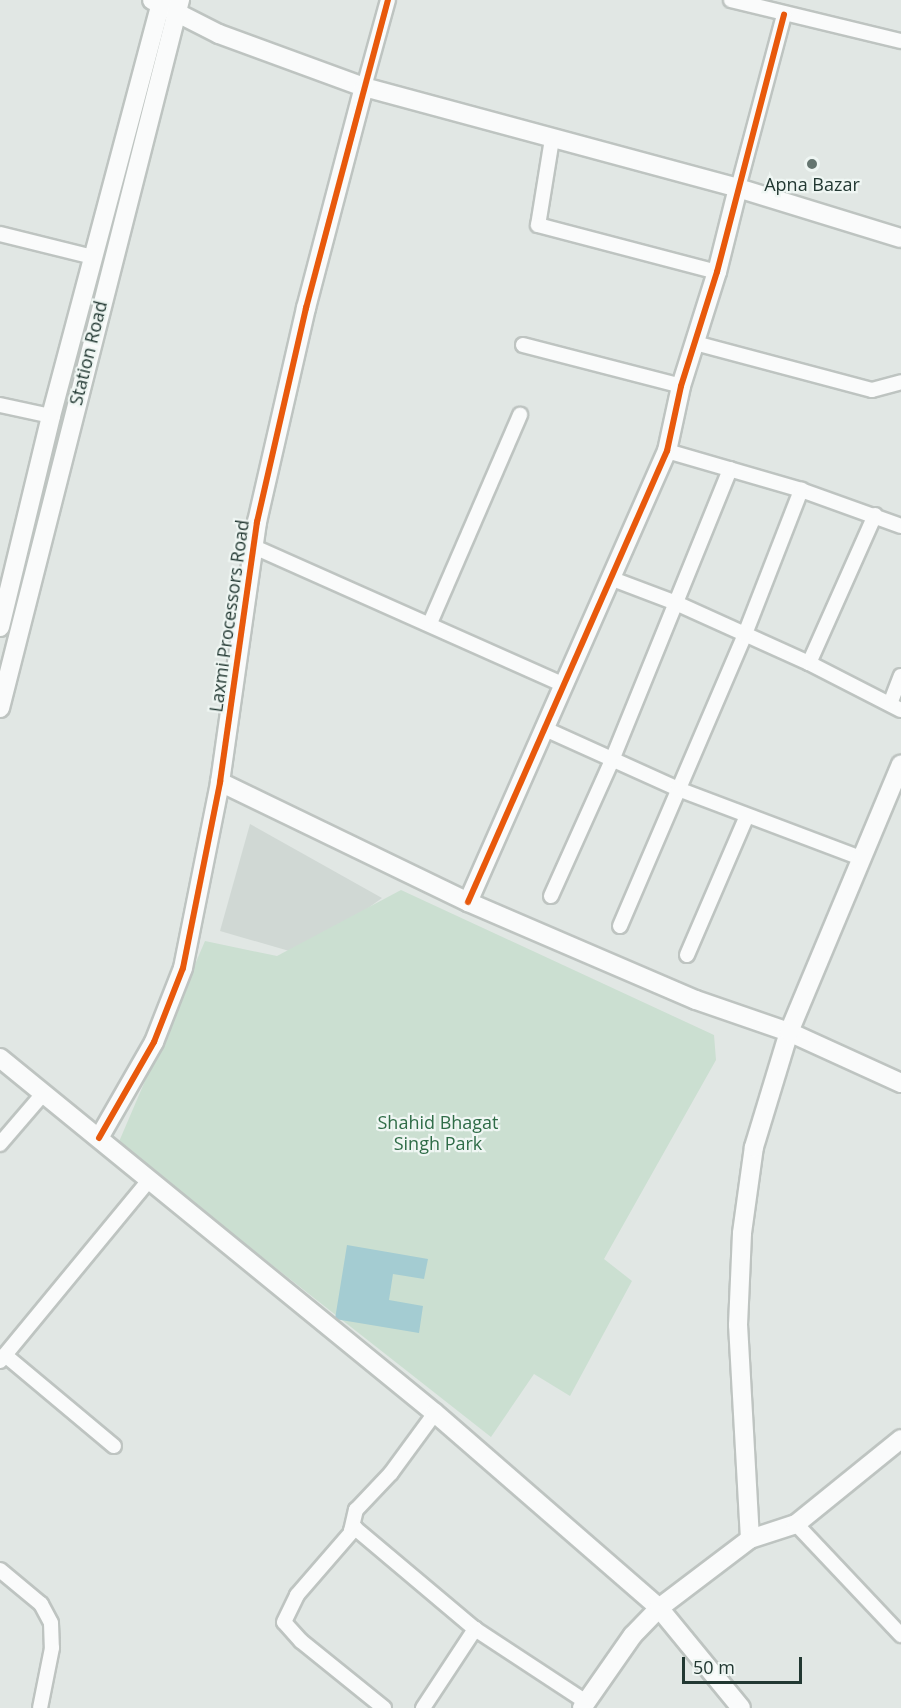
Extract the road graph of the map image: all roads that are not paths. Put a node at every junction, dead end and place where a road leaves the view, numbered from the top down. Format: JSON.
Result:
{"nodes":[{"id":1,"x":388,"y":0,"type":"edge"},
{"id":2,"x":731,"y":0,"type":"edge"},
{"id":3,"x":166,"y":4,"type":"edge"},
{"id":4,"x":784,"y":15,"type":"junction"},
{"id":5,"x":901,"y":41,"type":"edge"},
{"id":6,"x":364,"y":87,"type":"junction"},
{"id":7,"x":552,"y":139,"type":"junction"},
{"id":8,"x":738,"y":188,"type":"junction"},
{"id":9,"x":0,"y":234,"type":"edge"},
{"id":10,"x":901,"y":238,"type":"edge"},
{"id":11,"x":93,"y":257,"type":"junction"},
{"id":12,"x":717,"y":272,"type":"junction"},
{"id":13,"x":694,"y":343,"type":"junction"},
{"id":14,"x":523,"y":345,"type":"dead end"},
{"id":15,"x":901,"y":382,"type":"edge"},
{"id":16,"x":681,"y":386,"type":"junction"},
{"id":17,"x":0,"y":405,"type":"edge"},
{"id":18,"x":520,"y":415,"type":"dead end"},
{"id":19,"x":51,"y":416,"type":"junction"},
{"id":20,"x":667,"y":451,"type":"junction"},
{"id":21,"x":730,"y":469,"type":"junction"},
{"id":22,"x":801,"y":490,"type":"junction"},
{"id":23,"x":875,"y":515,"type":"junction"},
{"id":24,"x":901,"y":526,"type":"edge"},
{"id":25,"x":252,"y":546,"type":"junction"},
{"id":26,"x":610,"y":578,"type":"junction"},
{"id":27,"x":676,"y":603,"type":"junction"},
{"id":28,"x":430,"y":622,"type":"junction"},
{"id":29,"x":0,"y":627,"type":"edge"},
{"id":30,"x":745,"y":634,"type":"junction"},
{"id":31,"x":809,"y":663,"type":"junction"},
{"id":32,"x":901,"y":676,"type":"edge"},
{"id":33,"x":562,"y":684,"type":"junction"},
{"id":34,"x":895,"y":707,"type":"edge"},
{"id":35,"x":0,"y":708,"type":"edge"},
{"id":36,"x":543,"y":728,"type":"junction"},
{"id":37,"x":612,"y":760,"type":"junction"},
{"id":38,"x":901,"y":764,"type":"edge"},
{"id":39,"x":220,"y":782,"type":"junction"},
{"id":40,"x":678,"y":789,"type":"junction"},
{"id":41,"x":747,"y":816,"type":"junction"},
{"id":42,"x":861,"y":858,"type":"junction"},
{"id":43,"x":551,"y":896,"type":"dead end"},
{"id":44,"x":468,"y":902,"type":"junction"},
{"id":45,"x":620,"y":926,"type":"dead end"},
{"id":46,"x":687,"y":955,"type":"dead end"},
{"id":47,"x":789,"y":1032,"type":"junction"},
{"id":48,"x":0,"y":1058,"type":"edge"},
{"id":49,"x":901,"y":1083,"type":"edge"},
{"id":50,"x":42,"y":1095,"type":"junction"},
{"id":51,"x":99,"y":1138,"type":"junction"},
{"id":52,"x":0,"y":1144,"type":"edge"},
{"id":53,"x":150,"y":1179,"type":"junction"},
{"id":54,"x":3,"y":1358,"type":"edge"},
{"id":55,"x":435,"y":1413,"type":"junction"},
{"id":56,"x":901,"y":1439,"type":"edge"},
{"id":57,"x":114,"y":1446,"type":"dead end"},
{"id":58,"x":796,"y":1524,"type":"junction"},
{"id":59,"x":355,"y":1528,"type":"junction"},
{"id":60,"x":750,"y":1539,"type":"junction"},
{"id":61,"x":0,"y":1570,"type":"edge"},
{"id":62,"x":659,"y":1608,"type":"junction"},
{"id":63,"x":475,"y":1629,"type":"junction"},
{"id":64,"x":901,"y":1635,"type":"edge"},
{"id":65,"x":584,"y":1705,"type":"edge"},
{"id":66,"x":40,"y":1708,"type":"edge"},
{"id":67,"x":384,"y":1708,"type":"edge"},
{"id":68,"x":423,"y":1708,"type":"edge"},
{"id":69,"x":741,"y":1708,"type":"edge"}],
"edges":[{"from":1,"to":6,"type":"street"},
{"from":2,"to":4,"type":"street"},
{"from":3,"to":6,"type":"main road"},
{"from":3,"to":11,"type":"main road","name":"Station Road"},
{"from":3,"to":35,"type":"main road","name":"Station Road"},
{"from":4,"to":5,"type":"street"},
{"from":4,"to":8,"type":"street"},
{"from":6,"to":7,"type":"main road"},
{"from":6,"to":25,"type":"main road","name":"Laxmi Processors Road"},
{"from":7,"to":8,"type":"main road"},
{"from":7,"to":12,"type":"street"},
{"from":8,"to":10,"type":"main road"},
{"from":8,"to":12,"type":"main road"},
{"from":9,"to":11,"type":"street"},
{"from":11,"to":19,"type":"main road","name":"Station Road"},
{"from":12,"to":13,"type":"main road"},
{"from":13,"to":15,"type":"street"},
{"from":13,"to":16,"type":"main road"},
{"from":14,"to":16,"type":"street"},
{"from":16,"to":20,"type":"main road"},
{"from":17,"to":19,"type":"street"},
{"from":18,"to":28,"type":"street"},
{"from":19,"to":29,"type":"main road","name":"Station Road"},
{"from":20,"to":21,"type":"street"},
{"from":20,"to":26,"type":"main road"},
{"from":21,"to":22,"type":"street"},
{"from":21,"to":27,"type":"street"},
{"from":22,"to":23,"type":"street"},
{"from":22,"to":30,"type":"street"},
{"from":23,"to":24,"type":"street"},
{"from":23,"to":31,"type":"street"},
{"from":25,"to":28,"type":"street"},
{"from":25,"to":39,"type":"main road","name":"Laxmi Processors Road"},
{"from":26,"to":27,"type":"street"},
{"from":26,"to":33,"type":"main road"},
{"from":27,"to":30,"type":"street"},
{"from":27,"to":37,"type":"street"},
{"from":28,"to":33,"type":"street"},
{"from":30,"to":31,"type":"street"},
{"from":30,"to":40,"type":"street"},
{"from":31,"to":34,"type":"street"},
{"from":32,"to":34,"type":"street"},
{"from":33,"to":36,"type":"main road"},
{"from":36,"to":37,"type":"street"},
{"from":36,"to":44,"type":"main road"},
{"from":37,"to":40,"type":"street"},
{"from":37,"to":43,"type":"street"},
{"from":38,"to":42,"type":"main road"},
{"from":39,"to":44,"type":"main road"},
{"from":39,"to":51,"type":"main road","name":"Laxmi Processors Road"},
{"from":40,"to":41,"type":"street"},
{"from":40,"to":45,"type":"street"},
{"from":41,"to":42,"type":"street"},
{"from":41,"to":46,"type":"street"},
{"from":42,"to":47,"type":"main road"},
{"from":44,"to":47,"type":"main road"},
{"from":47,"to":49,"type":"main road"},
{"from":47,"to":60,"type":"main road"},
{"from":48,"to":50,"type":"main road"},
{"from":50,"to":51,"type":"main road"},
{"from":50,"to":52,"type":"street"},
{"from":51,"to":53,"type":"main road"},
{"from":53,"to":54,"type":"street"},
{"from":53,"to":55,"type":"main road"},
{"from":54,"to":57,"type":"street"},
{"from":55,"to":59,"type":"street"},
{"from":55,"to":62,"type":"main road"},
{"from":56,"to":58,"type":"main road"},
{"from":58,"to":60,"type":"main road"},
{"from":58,"to":64,"type":"street"},
{"from":59,"to":63,"type":"street"},
{"from":59,"to":67,"type":"street"},
{"from":60,"to":62,"type":"main road"},
{"from":61,"to":66,"type":"street"},
{"from":62,"to":65,"type":"main road"},
{"from":62,"to":69,"type":"main road"},
{"from":63,"to":65,"type":"street"},
{"from":63,"to":68,"type":"street"}]}
